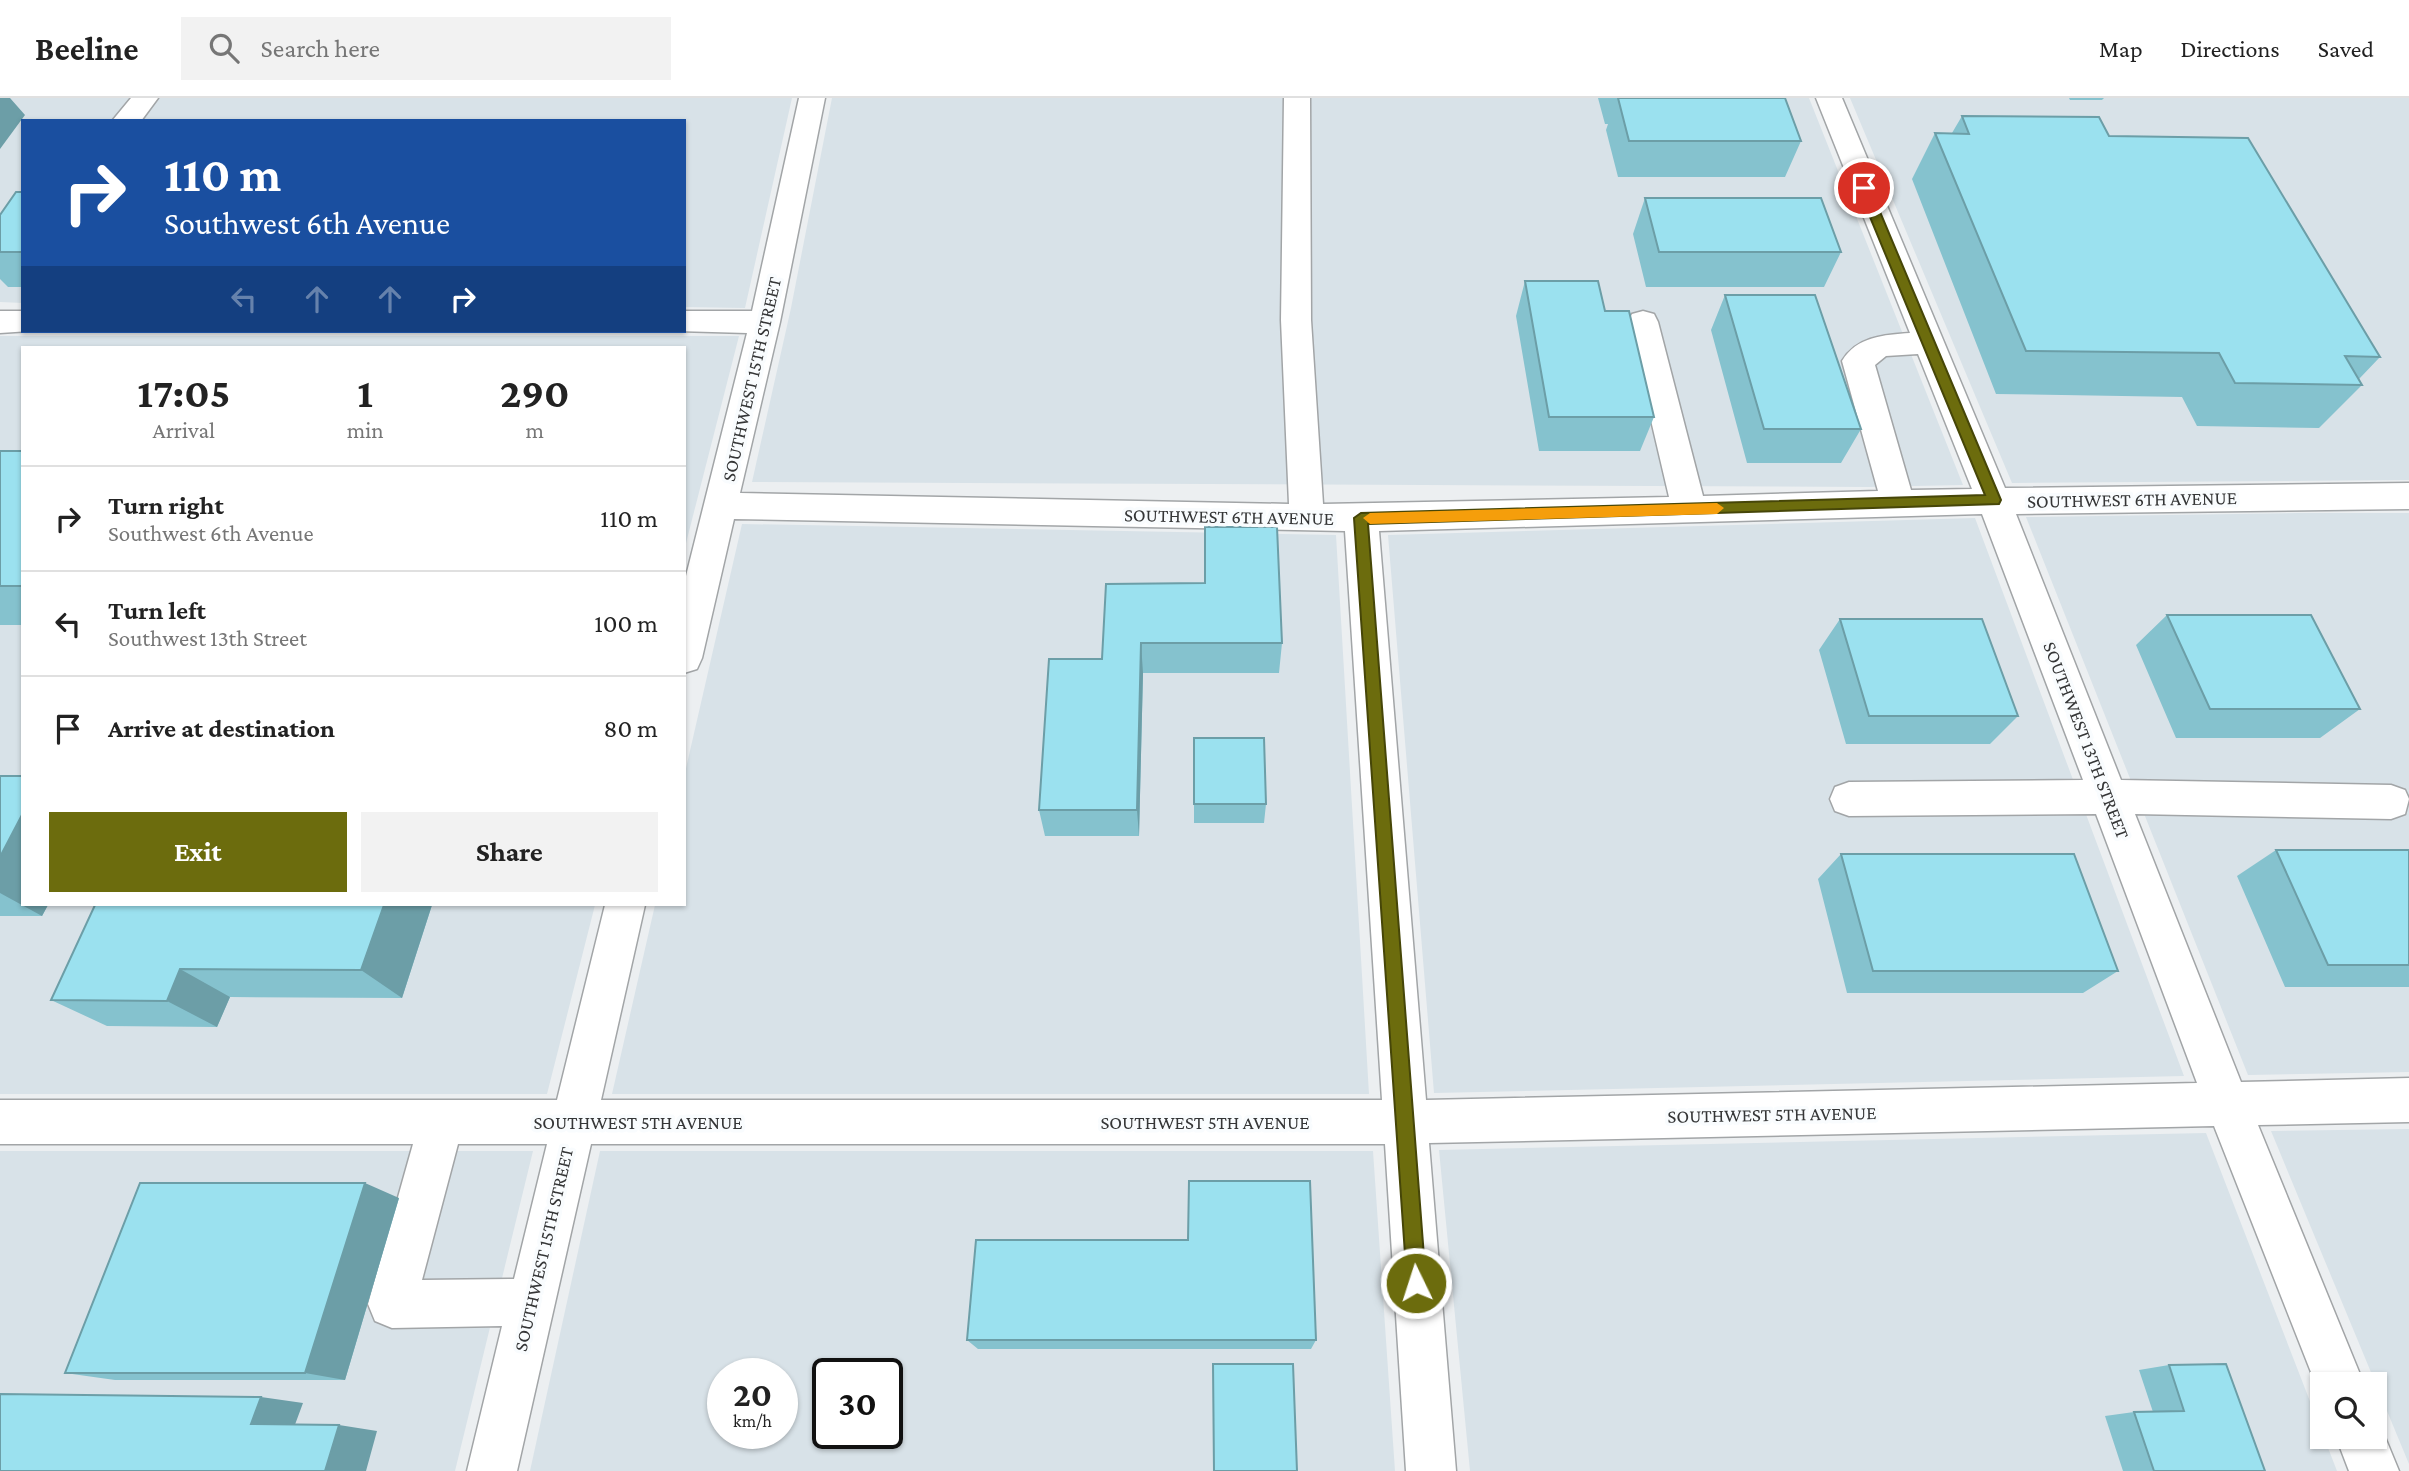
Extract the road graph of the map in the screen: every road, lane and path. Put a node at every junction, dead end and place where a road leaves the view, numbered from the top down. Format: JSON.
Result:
{"nodes":[{"id":1,"x":145,"y":98,"type":"edge"},
{"id":2,"x":812,"y":98,"type":"edge"},
{"id":3,"x":1297,"y":98,"type":"edge"},
{"id":4,"x":1829,"y":98,"type":"edge"},
{"id":5,"x":129,"y":119,"type":"edge"},
{"id":6,"x":0,"y":322,"type":"edge"},
{"id":7,"x":21,"y":322,"type":"edge"},
{"id":8,"x":686,"y":322,"type":"edge"},
{"id":9,"x":765,"y":322,"type":"junction"},
{"id":10,"x":1643,"y":322,"type":"dead end"},
{"id":11,"x":1928,"y":343,"type":"junction"},
{"id":12,"x":2409,"y":496,"type":"edge"},
{"id":13,"x":1994,"y":500,"type":"junction"},
{"id":14,"x":1898,"y":503,"type":"junction"},
{"id":15,"x":721,"y":506,"type":"junction"},
{"id":16,"x":1689,"y":509,"type":"junction"},
{"id":17,"x":1307,"y":517,"type":"junction"},
{"id":18,"x":1361,"y":518,"type":"junction"},
{"id":19,"x":686,"y":650,"type":"edge"},
{"id":20,"x":2109,"y":797,"type":"junction"},
{"id":21,"x":1849,"y":799,"type":"dead end"},
{"id":22,"x":2391,"y":802,"type":"dead end"},
{"id":23,"x":625,"y":906,"type":"edge"},
{"id":24,"x":2409,"y":1100,"type":"edge"},
{"id":25,"x":2227,"y":1103,"type":"junction"},
{"id":26,"x":0,"y":1122,"type":"edge"},
{"id":27,"x":573,"y":1122,"type":"junction"},
{"id":28,"x":1404,"y":1122,"type":"junction"},
{"id":29,"x":442,"y":1123,"type":"junction"},
{"id":30,"x":531,"y":1302,"type":"junction"},
{"id":31,"x":2335,"y":1372,"type":"edge"},
{"id":32,"x":2366,"y":1449,"type":"edge"},
{"id":33,"x":492,"y":1471,"type":"edge"},
{"id":34,"x":1431,"y":1471,"type":"edge"},
{"id":35,"x":2374,"y":1471,"type":"edge"}],
"edges":[{"from":1,"to":5,"type":"street"},
{"from":2,"to":9,"type":"street","name":"SOUTHWEST 15TH STREET"},
{"from":3,"to":17,"type":"street"},
{"from":4,"to":11,"type":"street","name":"SOUTHWEST 13TH STREET"},
{"from":6,"to":7,"type":"street"},
{"from":8,"to":9,"type":"street"},
{"from":9,"to":15,"type":"street","name":"SOUTHWEST 15TH STREET"},
{"from":10,"to":16,"type":"street"},
{"from":11,"to":13,"type":"street","name":"SOUTHWEST 13TH STREET"},
{"from":11,"to":14,"type":"street"},
{"from":12,"to":13,"type":"street","name":"SOUTHWEST 6TH AVENUE"},
{"from":13,"to":14,"type":"street","name":"SOUTHWEST 6TH AVENUE"},
{"from":13,"to":20,"type":"street","name":"SOUTHWEST 13TH STREET"},
{"from":14,"to":16,"type":"street","name":"SOUTHWEST 6TH AVENUE"},
{"from":15,"to":17,"type":"street","name":"SOUTHWEST 6TH AVENUE"},
{"from":15,"to":19,"type":"street","name":"SOUTHWEST 15TH STREET"},
{"from":16,"to":18,"type":"street","name":"SOUTHWEST 6TH AVENUE"},
{"from":17,"to":18,"type":"street","name":"SOUTHWEST 6TH AVENUE"},
{"from":18,"to":28,"type":"street"},
{"from":20,"to":21,"type":"street"},
{"from":20,"to":22,"type":"street"},
{"from":20,"to":25,"type":"street","name":"SOUTHWEST 13TH STREET"},
{"from":23,"to":27,"type":"street","name":"SOUTHWEST 15TH STREET"},
{"from":24,"to":25,"type":"street","name":"SOUTHWEST 5TH AVENUE"},
{"from":25,"to":28,"type":"street","name":"SOUTHWEST 5TH AVENUE"},
{"from":25,"to":31,"type":"street","name":"SOUTHWEST 13TH STREET"},
{"from":26,"to":29,"type":"street","name":"SOUTHWEST 5TH AVENUE"},
{"from":27,"to":28,"type":"street","name":"SOUTHWEST 5TH AVENUE"},
{"from":27,"to":29,"type":"street","name":"SOUTHWEST 5TH AVENUE"},
{"from":27,"to":30,"type":"street","name":"SOUTHWEST 15TH STREET"},
{"from":28,"to":34,"type":"street"},
{"from":29,"to":30,"type":"street"},
{"from":30,"to":33,"type":"street","name":"SOUTHWEST 15TH STREET"},
{"from":32,"to":35,"type":"street"}]}
